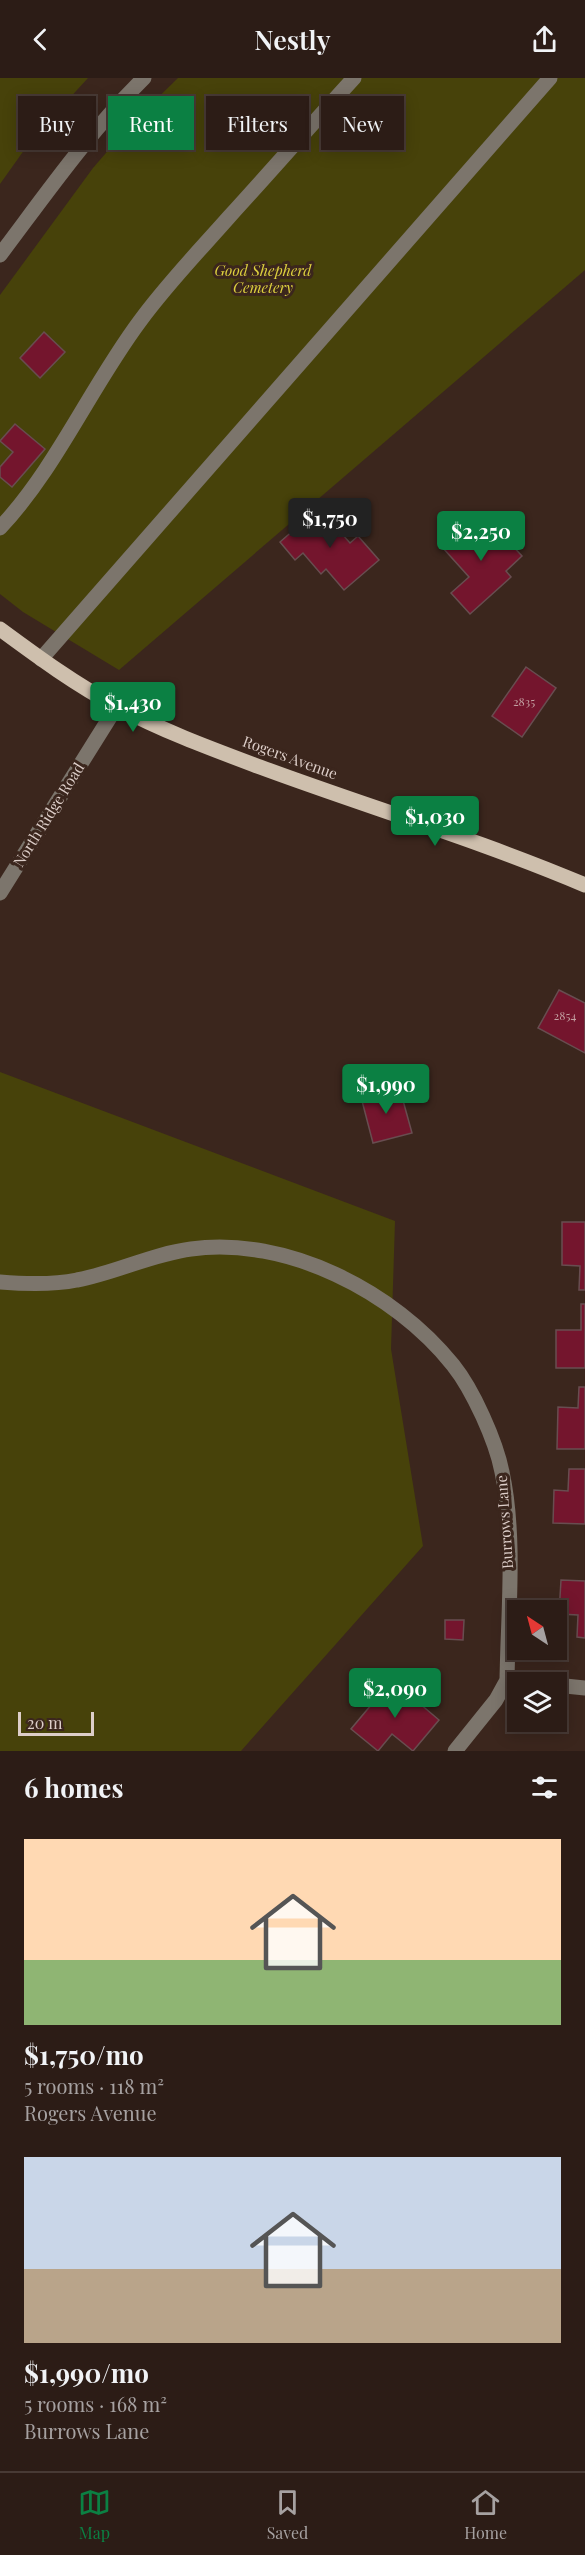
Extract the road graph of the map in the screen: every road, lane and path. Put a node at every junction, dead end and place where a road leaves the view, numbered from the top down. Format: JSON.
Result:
{"nodes":[{"id":1,"x":144,"y":78,"type":"edge"},
{"id":2,"x":354,"y":78,"type":"edge"},
{"id":3,"x":550,"y":78,"type":"edge"},
{"id":4,"x":0,"y":255,"type":"edge"},
{"id":5,"x":0,"y":528,"type":"edge"},
{"id":6,"x":0,"y":629,"type":"edge"},
{"id":7,"x":41,"y":659,"type":"junction"},
{"id":8,"x":117,"y":706,"type":"junction"},
{"id":9,"x":585,"y":885,"type":"edge"},
{"id":10,"x":0,"y":893,"type":"edge"},
{"id":11,"x":0,"y":1282,"type":"edge"},
{"id":12,"x":507,"y":1672,"type":"edge"},
{"id":13,"x":507,"y":1680,"type":"edge"},
{"id":14,"x":567,"y":1686,"type":"edge"},
{"id":15,"x":585,"y":1688,"type":"edge"},
{"id":16,"x":454,"y":1751,"type":"edge"}],
"edges":[{"from":1,"to":4,"type":"street"},
{"from":2,"to":5,"type":"street"},
{"from":3,"to":7,"type":"street"},
{"from":6,"to":7,"type":"main road","name":"Rogers Avenue"},
{"from":7,"to":8,"type":"main road","name":"Rogers Avenue"},
{"from":8,"to":9,"type":"main road","name":"Rogers Avenue"},
{"from":8,"to":10,"type":"street","name":"North Ridge Road"},
{"from":11,"to":12,"type":"street","name":"Burrows Lane"},
{"from":13,"to":16,"type":"street"},
{"from":14,"to":15,"type":"street"}]}
